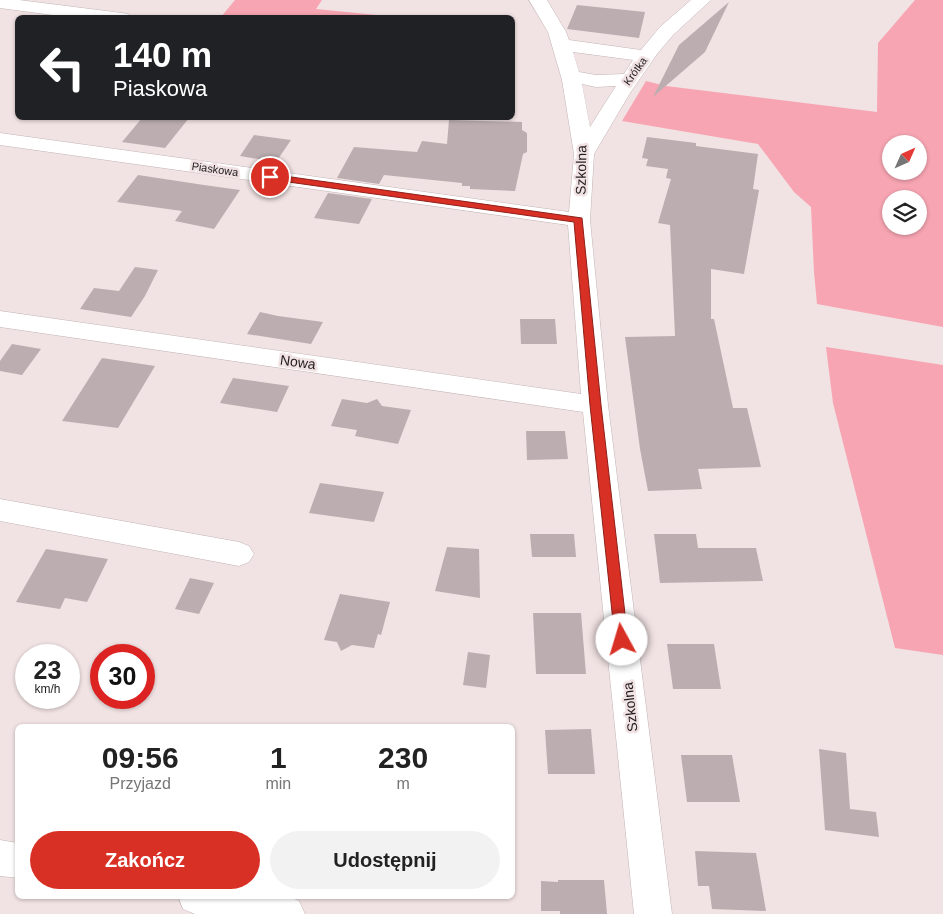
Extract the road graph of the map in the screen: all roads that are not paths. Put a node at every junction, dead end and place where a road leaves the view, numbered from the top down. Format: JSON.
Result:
{"nodes":[{"id":1,"x":538,"y":0,"type":"edge"},
{"id":2,"x":702,"y":0,"type":"edge"},
{"id":3,"x":0,"y":3,"type":"edge"},
{"id":4,"x":98,"y":15,"type":"edge"},
{"id":5,"x":561,"y":45,"type":"junction"},
{"id":6,"x":646,"y":56,"type":"junction"},
{"id":7,"x":570,"y":76,"type":"junction"},
{"id":8,"x":629,"y":80,"type":"junction"},
{"id":9,"x":0,"y":139,"type":"edge"},
{"id":10,"x":584,"y":154,"type":"junction"},
{"id":11,"x":579,"y":220,"type":"junction"},
{"id":12,"x":0,"y":319,"type":"edge"},
{"id":13,"x":595,"y":405,"type":"junction"},
{"id":14,"x":0,"y":510,"type":"edge"},
{"id":15,"x":239,"y":554,"type":"dead end"},
{"id":16,"x":0,"y":858,"type":"edge"},
{"id":17,"x":15,"y":860,"type":"edge"},
{"id":18,"x":211,"y":899,"type":"edge"},
{"id":19,"x":286,"y":914,"type":"edge"},
{"id":20,"x":653,"y":914,"type":"edge"}],
"edges":[{"from":1,"to":5,"type":"street","name":"Szkolna"},
{"from":2,"to":6,"type":"street","name":"Krótka"},
{"from":3,"to":4,"type":"street"},
{"from":5,"to":6,"type":"street"},
{"from":5,"to":7,"type":"street","name":"Szkolna"},
{"from":6,"to":8,"type":"street","name":"Krótka"},
{"from":7,"to":8,"type":"street"},
{"from":7,"to":10,"type":"street","name":"Szkolna"},
{"from":8,"to":10,"type":"street","name":"Krótka"},
{"from":9,"to":11,"type":"street","name":"Piaskowa"},
{"from":10,"to":11,"type":"street","name":"Szkolna"},
{"from":11,"to":13,"type":"street","name":"Szkolna"},
{"from":12,"to":13,"type":"street","name":"Nowa"},
{"from":13,"to":20,"type":"street","name":"Szkolna"},
{"from":14,"to":15,"type":"street"},
{"from":16,"to":17,"type":"street"},
{"from":18,"to":19,"type":"street"}]}
